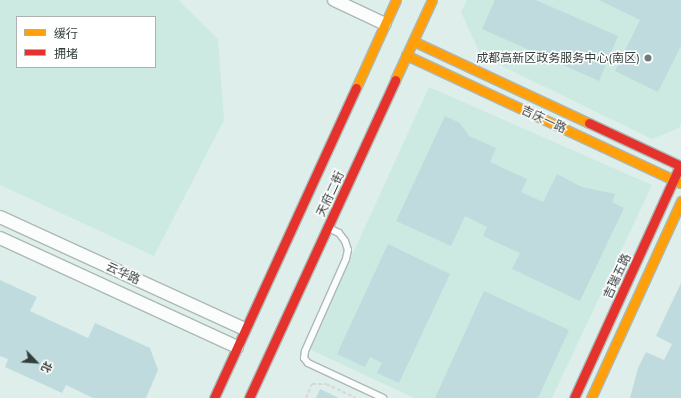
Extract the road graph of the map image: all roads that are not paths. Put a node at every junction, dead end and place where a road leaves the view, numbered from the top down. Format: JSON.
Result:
{"nodes":[{"id":1,"x":334,"y":0,"type":"edge"},
{"id":2,"x":396,"y":0,"type":"edge"},
{"id":3,"x":432,"y":0,"type":"edge"},
{"id":4,"x":385,"y":24,"type":"junction"},
{"id":5,"x":413,"y":41,"type":"junction"},
{"id":6,"x":406,"y":55,"type":"junction"},
{"id":7,"x":681,"y":165,"type":"edge"},
{"id":8,"x":678,"y":181,"type":"edge"},
{"id":9,"x":681,"y":201,"type":"edge"},
{"id":10,"x":0,"y":217,"type":"edge"},
{"id":11,"x":328,"y":227,"type":"junction"},
{"id":12,"x":0,"y":238,"type":"edge"},
{"id":13,"x":246,"y":329,"type":"junction"},
{"id":14,"x":237,"y":348,"type":"junction"},
{"id":15,"x":214,"y":398,"type":"edge"},
{"id":16,"x":250,"y":398,"type":"edge"},
{"id":17,"x":383,"y":398,"type":"edge"},
{"id":18,"x":574,"y":398,"type":"edge"},
{"id":19,"x":591,"y":398,"type":"edge"}],
"edges":[{"from":1,"to":4,"type":"street"},
{"from":2,"to":4,"type":"street","name":"天府二街"},
{"from":3,"to":5,"type":"street","name":"天府二街"},
{"from":4,"to":13,"type":"street","name":"天府二街"},
{"from":5,"to":6,"type":"street","name":"天府二街"},
{"from":5,"to":7,"type":"street","name":"吉庆一路"},
{"from":6,"to":8,"type":"street","name":"吉庆一路"},
{"from":6,"to":11,"type":"street","name":"天府二街"},
{"from":7,"to":8,"type":"street","name":"吉瑞五路"},
{"from":8,"to":18,"type":"street","name":"吉瑞五路"},
{"from":9,"to":19,"type":"street"},
{"from":10,"to":13,"type":"street","name":"云华路"},
{"from":11,"to":16,"type":"street","name":"天府二街"},
{"from":11,"to":17,"type":"lane"},
{"from":12,"to":14,"type":"street","name":"云华路"},
{"from":13,"to":14,"type":"street","name":"天府二街"},
{"from":14,"to":15,"type":"street","name":"天府二街"}]}
